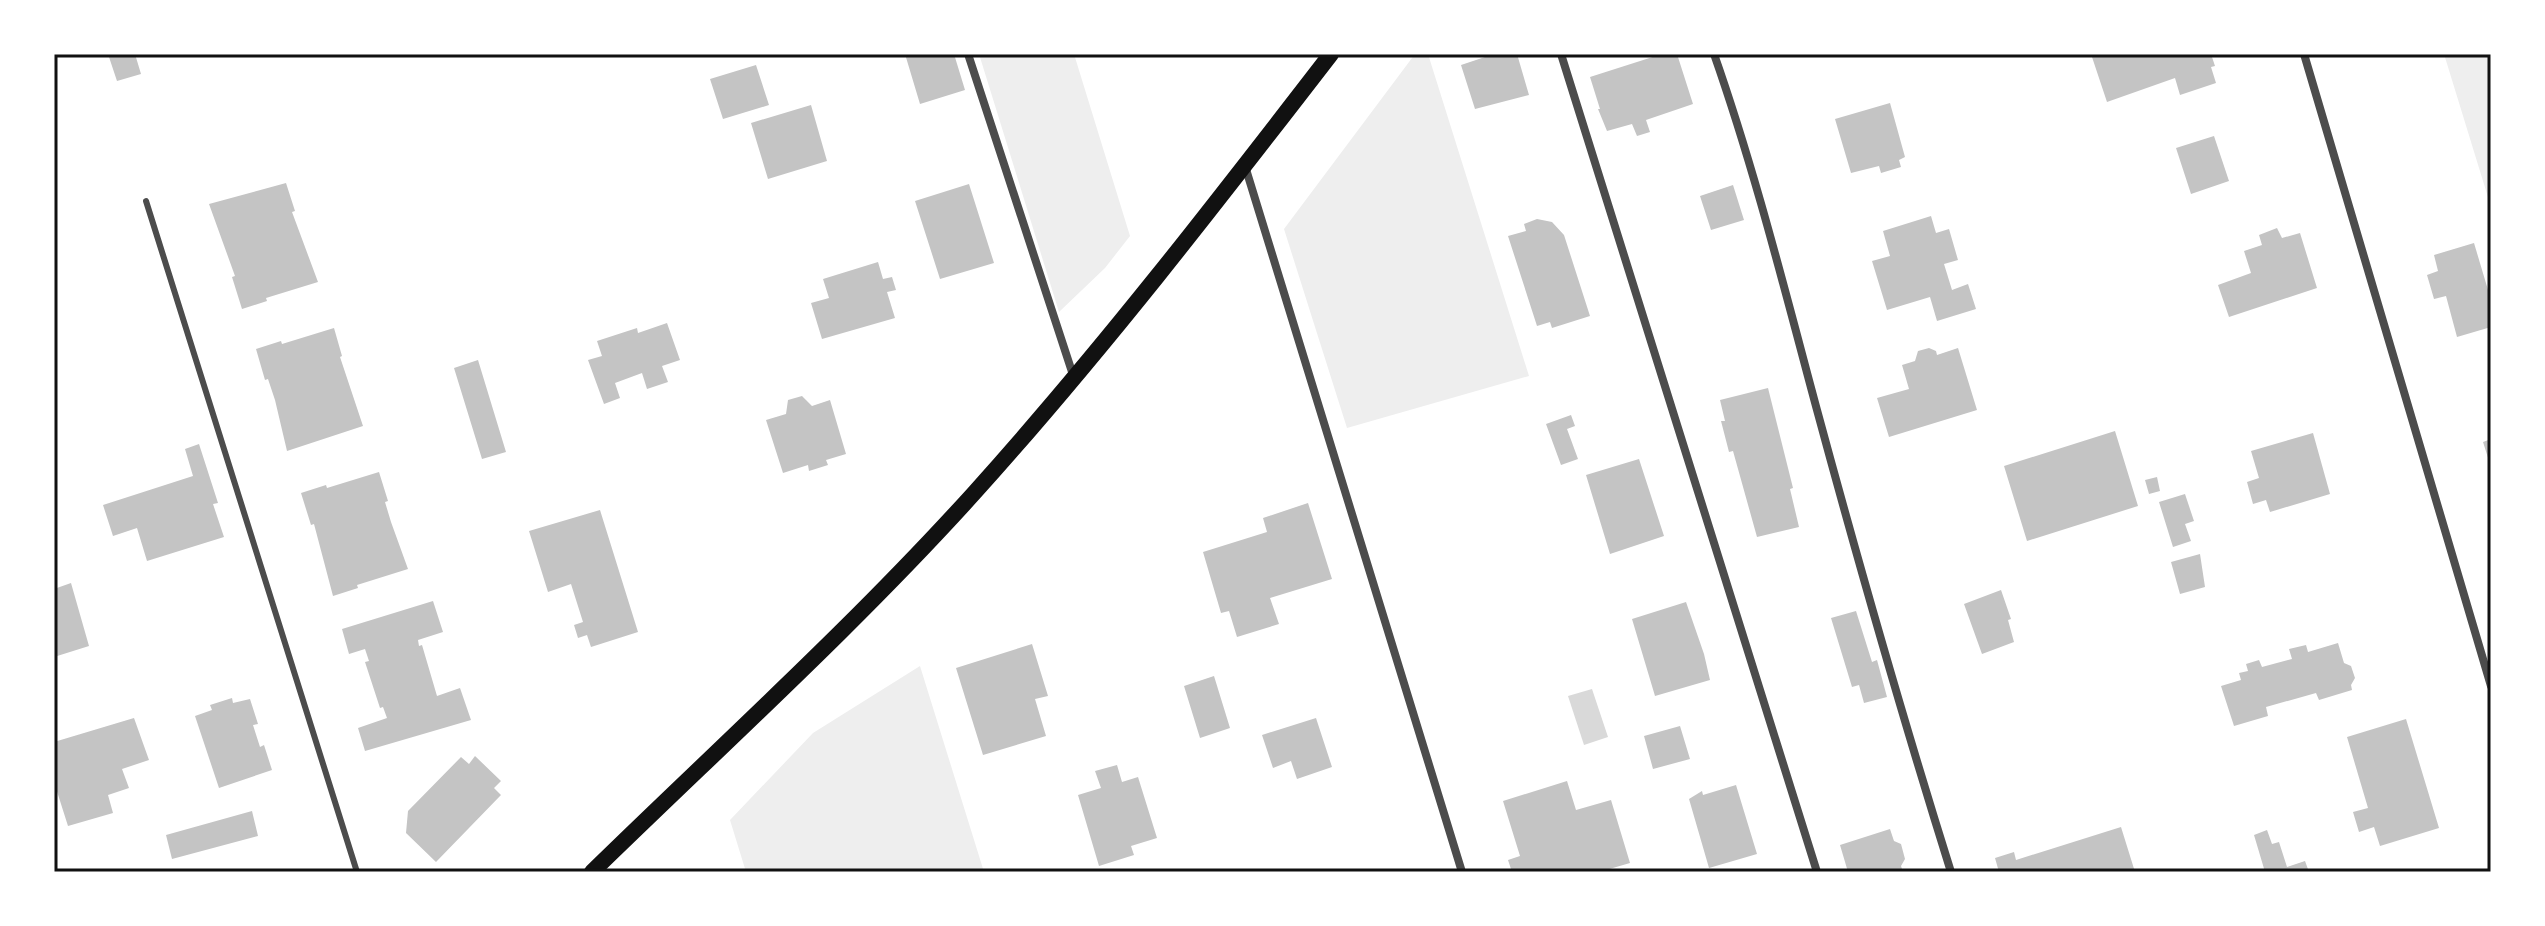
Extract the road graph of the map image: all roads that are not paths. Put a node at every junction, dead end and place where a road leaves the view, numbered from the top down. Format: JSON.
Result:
{"nodes":[{"id":1,"x":968,"y":54,"type":"edge"},
{"id":2,"x":1331,"y":54,"type":"edge"},
{"id":3,"x":1561,"y":54,"type":"edge"},
{"id":4,"x":1714,"y":54,"type":"edge"},
{"id":5,"x":2304,"y":54,"type":"edge"},
{"id":6,"x":1245,"y":165,"type":"junction"},
{"id":7,"x":146,"y":201,"type":"dead end"},
{"id":8,"x":1074,"y":379,"type":"junction"},
{"id":9,"x":2491,"y":686,"type":"edge"},
{"id":10,"x":357,"y":872,"type":"edge"},
{"id":11,"x":592,"y":872,"type":"edge"},
{"id":12,"x":1462,"y":872,"type":"edge"},
{"id":13,"x":1817,"y":872,"type":"edge"},
{"id":14,"x":1951,"y":872,"type":"edge"}],
"edges":[{"from":1,"to":8,"type":"street"},
{"from":2,"to":6,"type":"main road"},
{"from":3,"to":13,"type":"street"},
{"from":4,"to":14,"type":"street"},
{"from":5,"to":9,"type":"street"},
{"from":6,"to":8,"type":"main road"},
{"from":6,"to":12,"type":"street"},
{"from":7,"to":10,"type":"lane"},
{"from":8,"to":11,"type":"main road"}]}
